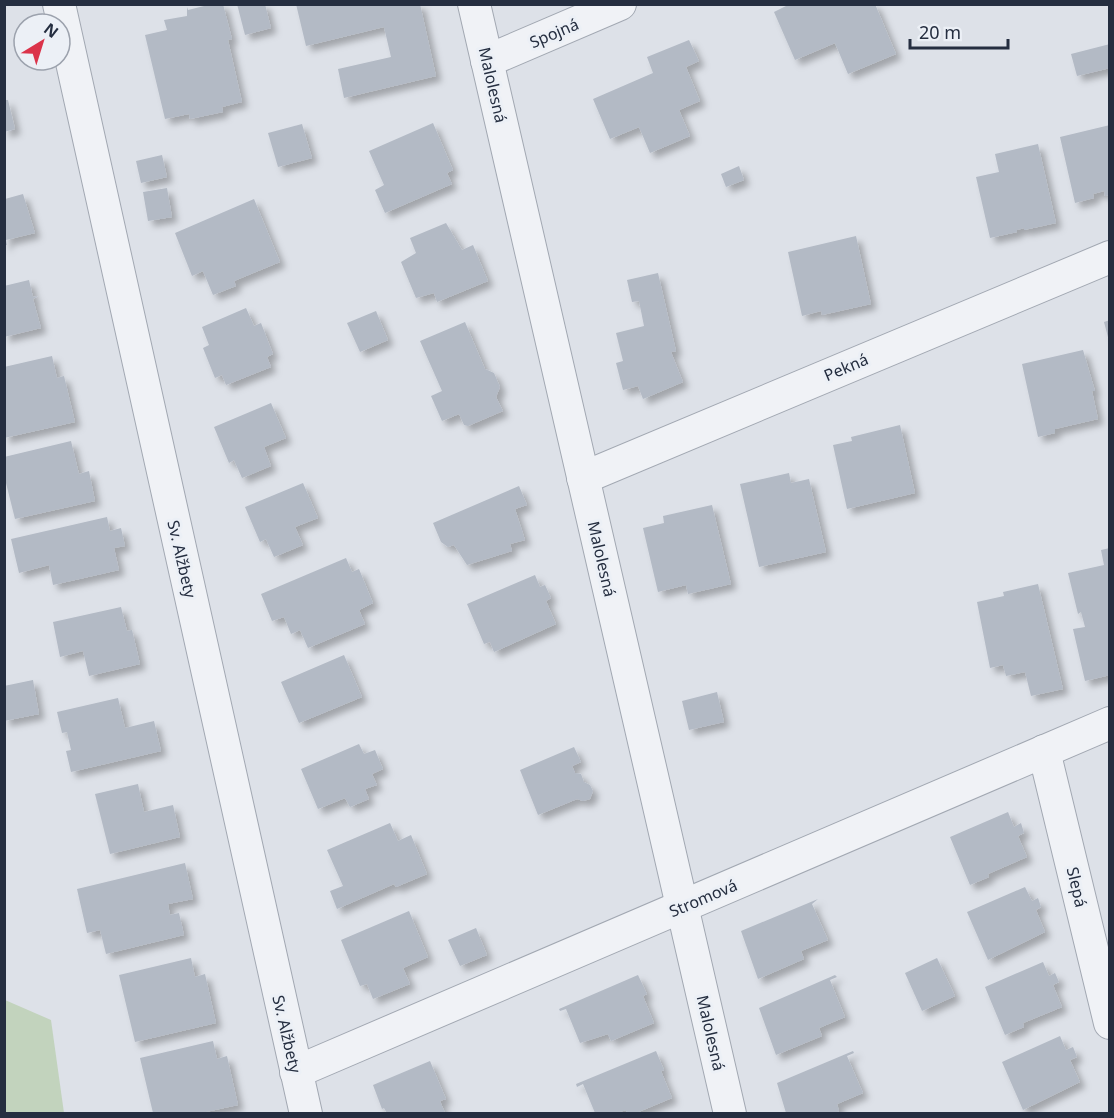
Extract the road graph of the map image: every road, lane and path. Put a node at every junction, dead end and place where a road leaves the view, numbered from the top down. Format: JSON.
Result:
{"nodes":[{"id":1,"x":59,"y":4,"type":"edge"},
{"id":2,"x":474,"y":4,"type":"edge"},
{"id":3,"x":620,"y":4,"type":"edge"},
{"id":4,"x":487,"y":61,"type":"junction"},
{"id":5,"x":1110,"y":257,"type":"edge"},
{"id":6,"x":583,"y":477,"type":"junction"},
{"id":7,"x":1110,"y":723,"type":"edge"},
{"id":8,"x":1044,"y":751,"type":"junction"},
{"id":9,"x":682,"y":907,"type":"junction"},
{"id":10,"x":1110,"y":1023,"type":"edge"},
{"id":11,"x":296,"y":1072,"type":"junction"},
{"id":12,"x":306,"y":1113,"type":"edge"},
{"id":13,"x":730,"y":1113,"type":"edge"}],
"edges":[{"from":1,"to":11,"type":"street","name":"Sv. Alžbety"},
{"from":2,"to":4,"type":"street","name":"Malolesná"},
{"from":3,"to":4,"type":"street","name":"Spojná"},
{"from":4,"to":6,"type":"street","name":"Malolesná"},
{"from":5,"to":6,"type":"street","name":"Pekná"},
{"from":6,"to":9,"type":"street","name":"Malolesná"},
{"from":7,"to":8,"type":"street","name":"Stromová"},
{"from":8,"to":9,"type":"street","name":"Stromová"},
{"from":8,"to":10,"type":"street","name":"Slepá"},
{"from":9,"to":11,"type":"street","name":"Stromová"},
{"from":9,"to":13,"type":"street","name":"Malolesná"},
{"from":11,"to":12,"type":"street","name":"Sv. Alžbety"}]}
